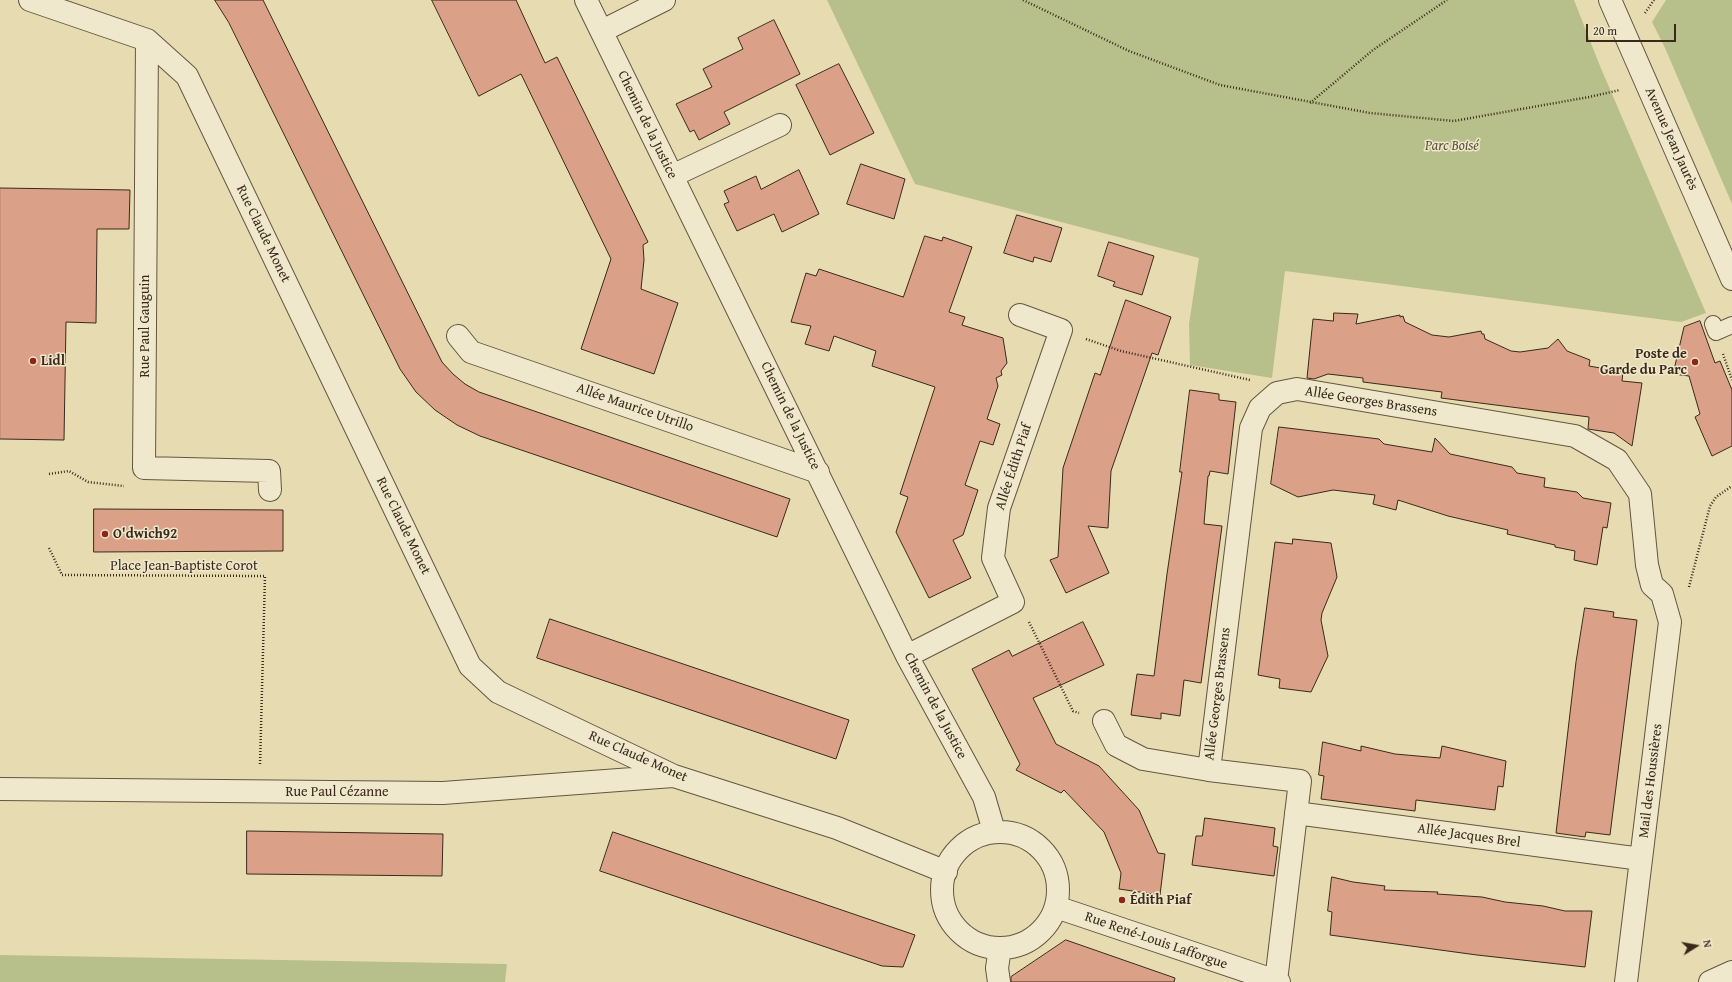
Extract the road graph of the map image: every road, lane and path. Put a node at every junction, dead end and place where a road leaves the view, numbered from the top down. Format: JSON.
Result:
{"nodes":[{"id":1,"x":30,"y":0,"type":"edge"},
{"id":2,"x":586,"y":0,"type":"edge"},
{"id":3,"x":664,"y":0,"type":"edge"},
{"id":4,"x":1023,"y":0,"type":"edge"},
{"id":5,"x":1447,"y":0,"type":"edge"},
{"id":6,"x":1610,"y":0,"type":"edge"},
{"id":7,"x":602,"y":31,"type":"junction"},
{"id":8,"x":147,"y":40,"type":"junction"},
{"id":9,"x":1647,"y":84,"type":"junction"},
{"id":10,"x":1310,"y":103,"type":"junction"},
{"id":11,"x":780,"y":125,"type":"dead end"},
{"id":12,"x":672,"y":176,"type":"junction"},
{"id":13,"x":1732,"y":279,"type":"edge"},
{"id":14,"x":1020,"y":315,"type":"dead end"},
{"id":15,"x":1713,"y":324,"type":"dead end"},
{"id":16,"x":1732,"y":325,"type":"edge"},
{"id":17,"x":1061,"y":330,"type":"junction"},
{"id":18,"x":458,"y":336,"type":"dead end"},
{"id":19,"x":1253,"y":381,"type":"dead end"},
{"id":20,"x":144,"y":468,"type":"junction"},
{"id":21,"x":818,"y":472,"type":"junction"},
{"id":22,"x":49,"y":474,"type":"dead end"},
{"id":23,"x":1732,"y":486,"type":"edge"},
{"id":24,"x":270,"y":490,"type":"dead end"},
{"id":25,"x":49,"y":548,"type":"dead end"},
{"id":26,"x":1652,"y":585,"type":"joint"},
{"id":27,"x":1688,"y":588,"type":"dead end"},
{"id":28,"x":1013,"y":602,"type":"junction"},
{"id":29,"x":908,"y":656,"type":"junction"},
{"id":30,"x":1104,"y":721,"type":"joint"},
{"id":31,"x":1209,"y":770,"type":"junction"},
{"id":32,"x":674,"y":776,"type":"junction"},
{"id":33,"x":0,"y":790,"type":"edge"},
{"id":34,"x":259,"y":792,"type":"junction"},
{"id":35,"x":1296,"y":813,"type":"junction"},
{"id":36,"x":994,"y":831,"type":"junction"},
{"id":37,"x":1641,"y":859,"type":"junction"},
{"id":38,"x":946,"y":872,"type":"junction"},
{"id":39,"x":1056,"y":907,"type":"junction"},
{"id":40,"x":1000,"y":948,"type":"junction"},
{"id":41,"x":1732,"y":972,"type":"edge"},
{"id":42,"x":999,"y":982,"type":"edge"},
{"id":43,"x":1277,"y":982,"type":"edge"},
{"id":44,"x":1626,"y":982,"type":"edge"},
{"id":45,"x":1710,"y":982,"type":"edge"}],
"edges":[{"from":1,"to":8,"type":"street","name":"Rue Claude Monet"},
{"from":2,"to":7,"type":"street","name":"Chemin de la Justice"},
{"from":3,"to":7,"type":"street"},
{"from":4,"to":10,"type":"path"},
{"from":5,"to":10,"type":"path"},
{"from":6,"to":9,"type":"street","name":"Avenue Jean Jaurès"},
{"from":7,"to":12,"type":"street","name":"Chemin de la Justice"},
{"from":8,"to":20,"type":"street","name":"Rue Paul Gauguin"},
{"from":8,"to":32,"type":"street","name":"Rue Claude Monet"},
{"from":9,"to":10,"type":"path"},
{"from":9,"to":13,"type":"street","name":"Avenue Jean Jaurès"},
{"from":11,"to":12,"type":"street"},
{"from":12,"to":21,"type":"street","name":"Chemin de la Justice"},
{"from":14,"to":17,"type":"street"},
{"from":15,"to":16,"type":"lane"},
{"from":17,"to":19,"type":"path"},
{"from":17,"to":28,"type":"street","name":"Allée Édith Piaf"},
{"from":18,"to":21,"type":"street","name":"Allée Maurice Utrillo"},
{"from":20,"to":22,"type":"path"},
{"from":20,"to":24,"type":"street"},
{"from":21,"to":29,"type":"street","name":"Chemin de la Justice"},
{"from":23,"to":27,"type":"path"},
{"from":25,"to":34,"type":"path","name":"Place Jean-Baptiste Corot"},
{"from":26,"to":31,"type":"street","name":"Allée Georges Brassens"},
{"from":26,"to":37,"type":"street","name":"Mail des Houssières"},
{"from":28,"to":29,"type":"street"},
{"from":28,"to":30,"type":"path"},
{"from":29,"to":36,"type":"street","name":"Chemin de la Justice"},
{"from":30,"to":31,"type":"street","name":"Allée Georges Brassens"},
{"from":31,"to":35,"type":"street","name":"Allée Georges Brassens"},
{"from":32,"to":34,"type":"street","name":"Rue Paul Cézanne"},
{"from":32,"to":38,"type":"street","name":"Rue Claude Monet"},
{"from":33,"to":34,"type":"street","name":"Rue Paul Cézanne"},
{"from":35,"to":37,"type":"street","name":"Allée Jacques Brel"},
{"from":35,"to":43,"type":"street","name":"Allée Georges Brassens"},
{"from":36,"to":38,"type":"street"},
{"from":36,"to":39,"type":"street"},
{"from":37,"to":44,"type":"street","name":"Mail des Houssières"},
{"from":38,"to":40,"type":"street"},
{"from":39,"to":40,"type":"street"},
{"from":39,"to":43,"type":"street","name":"Rue René-Louis Lafforgue"},
{"from":40,"to":42,"type":"street"},
{"from":41,"to":45,"type":"street"}]}
